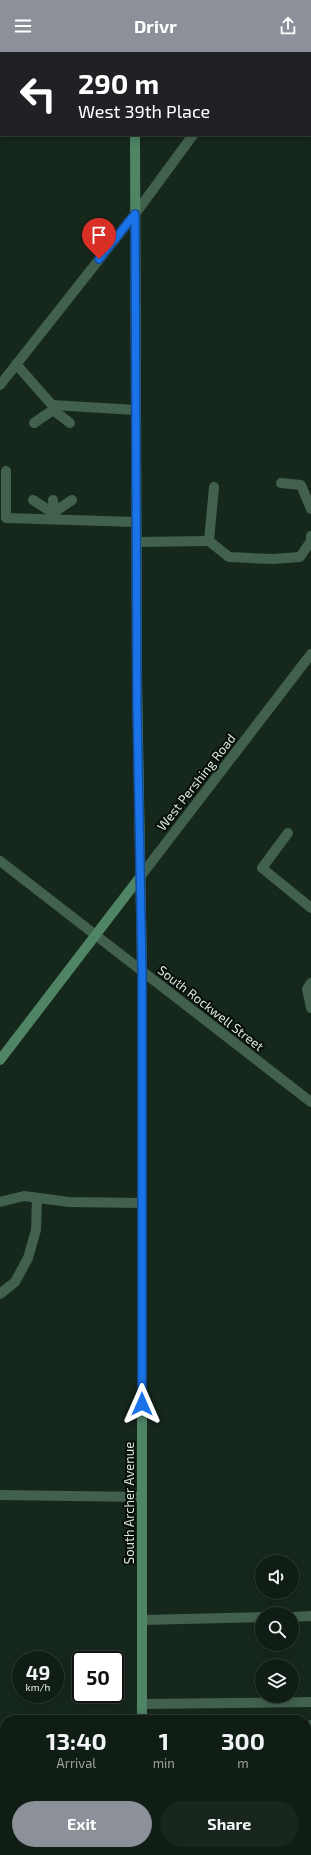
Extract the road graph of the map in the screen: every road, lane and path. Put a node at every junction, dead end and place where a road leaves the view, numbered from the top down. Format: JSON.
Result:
{"nodes":[{"id":1,"x":135,"y":136,"type":"edge"},
{"id":2,"x":192,"y":136,"type":"edge"},
{"id":3,"x":135,"y":214,"type":"junction"},
{"id":4,"x":16,"y":364,"type":"junction"},
{"id":5,"x":2,"y":380,"type":"edge"},
{"id":6,"x":53,"y":408,"type":"junction"},
{"id":7,"x":136,"y":410,"type":"junction"},
{"id":8,"x":34,"y":423,"type":"dead end"},
{"id":9,"x":54,"y":423,"type":"dead end"},
{"id":10,"x":70,"y":423,"type":"dead end"},
{"id":11,"x":6,"y":471,"type":"dead end"},
{"id":12,"x":281,"y":483,"type":"dead end"},
{"id":13,"x":214,"y":487,"type":"dead end"},
{"id":14,"x":33,"y":500,"type":"dead end"},
{"id":15,"x":53,"y":500,"type":"dead end"},
{"id":16,"x":72,"y":500,"type":"dead end"},
{"id":17,"x":311,"y":509,"type":"edge"},
{"id":18,"x":53,"y":516,"type":"junction"},
{"id":19,"x":3,"y":518,"type":"edge"},
{"id":20,"x":136,"y":522,"type":"junction"},
{"id":21,"x":311,"y":536,"type":"edge"},
{"id":22,"x":209,"y":541,"type":"junction"},
{"id":23,"x":137,"y":542,"type":"junction"},
{"id":24,"x":311,"y":654,"type":"edge"},
{"id":25,"x":288,"y":833,"type":"dead end"},
{"id":26,"x":0,"y":861,"type":"edge"},
{"id":27,"x":140,"y":877,"type":"junction"},
{"id":28,"x":311,"y":908,"type":"edge"},
{"id":29,"x":96,"y":935,"type":"junction"},
{"id":30,"x":142,"y":971,"type":"junction"},
{"id":31,"x":311,"y":983,"type":"edge"},
{"id":32,"x":311,"y":1008,"type":"edge"},
{"id":33,"x":0,"y":1060,"type":"edge"},
{"id":34,"x":311,"y":1102,"type":"edge"},
{"id":35,"x":37,"y":1198,"type":"junction"},
{"id":36,"x":0,"y":1202,"type":"edge"},
{"id":37,"x":142,"y":1203,"type":"junction"},
{"id":38,"x":0,"y":1294,"type":"edge"},
{"id":39,"x":0,"y":1495,"type":"edge"},
{"id":40,"x":142,"y":1497,"type":"junction"},
{"id":41,"x":311,"y":1616,"type":"edge"},
{"id":42,"x":299,"y":1617,"type":"edge"},
{"id":43,"x":255,"y":1618,"type":"edge"},
{"id":44,"x":142,"y":1620,"type":"junction"},
{"id":45,"x":311,"y":1702,"type":"edge"},
{"id":46,"x":142,"y":1704,"type":"junction"},
{"id":47,"x":142,"y":1715,"type":"edge"}],
"edges":[{"from":1,"to":3,"type":"main road","name":"South Archer Avenue"},
{"from":2,"to":3,"type":"street"},
{"from":3,"to":4,"type":"street"},
{"from":3,"to":7,"type":"main road","name":"South Archer Avenue"},
{"from":4,"to":5,"type":"street"},
{"from":4,"to":6,"type":"street"},
{"from":6,"to":7,"type":"street"},
{"from":6,"to":8,"type":"street"},
{"from":6,"to":9,"type":"street"},
{"from":6,"to":10,"type":"street"},
{"from":7,"to":20,"type":"main road","name":"South Archer Avenue"},
{"from":11,"to":19,"type":"street"},
{"from":12,"to":17,"type":"street"},
{"from":13,"to":22,"type":"street"},
{"from":14,"to":18,"type":"street"},
{"from":15,"to":18,"type":"street"},
{"from":16,"to":18,"type":"street"},
{"from":18,"to":19,"type":"street"},
{"from":18,"to":20,"type":"street"},
{"from":20,"to":23,"type":"main road","name":"South Archer Avenue"},
{"from":21,"to":22,"type":"street"},
{"from":22,"to":23,"type":"street"},
{"from":23,"to":27,"type":"main road","name":"South Archer Avenue"},
{"from":24,"to":27,"type":"street","name":"West Pershing Road"},
{"from":25,"to":28,"type":"street"},
{"from":26,"to":29,"type":"street","name":"South Rockwell Street"},
{"from":27,"to":29,"type":"main road","name":"West Pershing Road"},
{"from":27,"to":30,"type":"main road","name":"South Archer Avenue"},
{"from":29,"to":30,"type":"street","name":"South Rockwell Street"},
{"from":29,"to":33,"type":"main road","name":"West Pershing Road"},
{"from":30,"to":34,"type":"street","name":"South Rockwell Street"},
{"from":30,"to":37,"type":"main road","name":"South Archer Avenue"},
{"from":31,"to":32,"type":"street"},
{"from":35,"to":36,"type":"street"},
{"from":35,"to":37,"type":"street"},
{"from":35,"to":38,"type":"street"},
{"from":37,"to":40,"type":"main road","name":"South Archer Avenue"},
{"from":39,"to":40,"type":"street"},
{"from":40,"to":44,"type":"main road","name":"South Archer Avenue"},
{"from":41,"to":42,"type":"street"},
{"from":43,"to":44,"type":"street"},
{"from":44,"to":46,"type":"main road","name":"South Archer Avenue"},
{"from":45,"to":46,"type":"street"},
{"from":46,"to":47,"type":"main road","name":"South Archer Avenue"}]}
